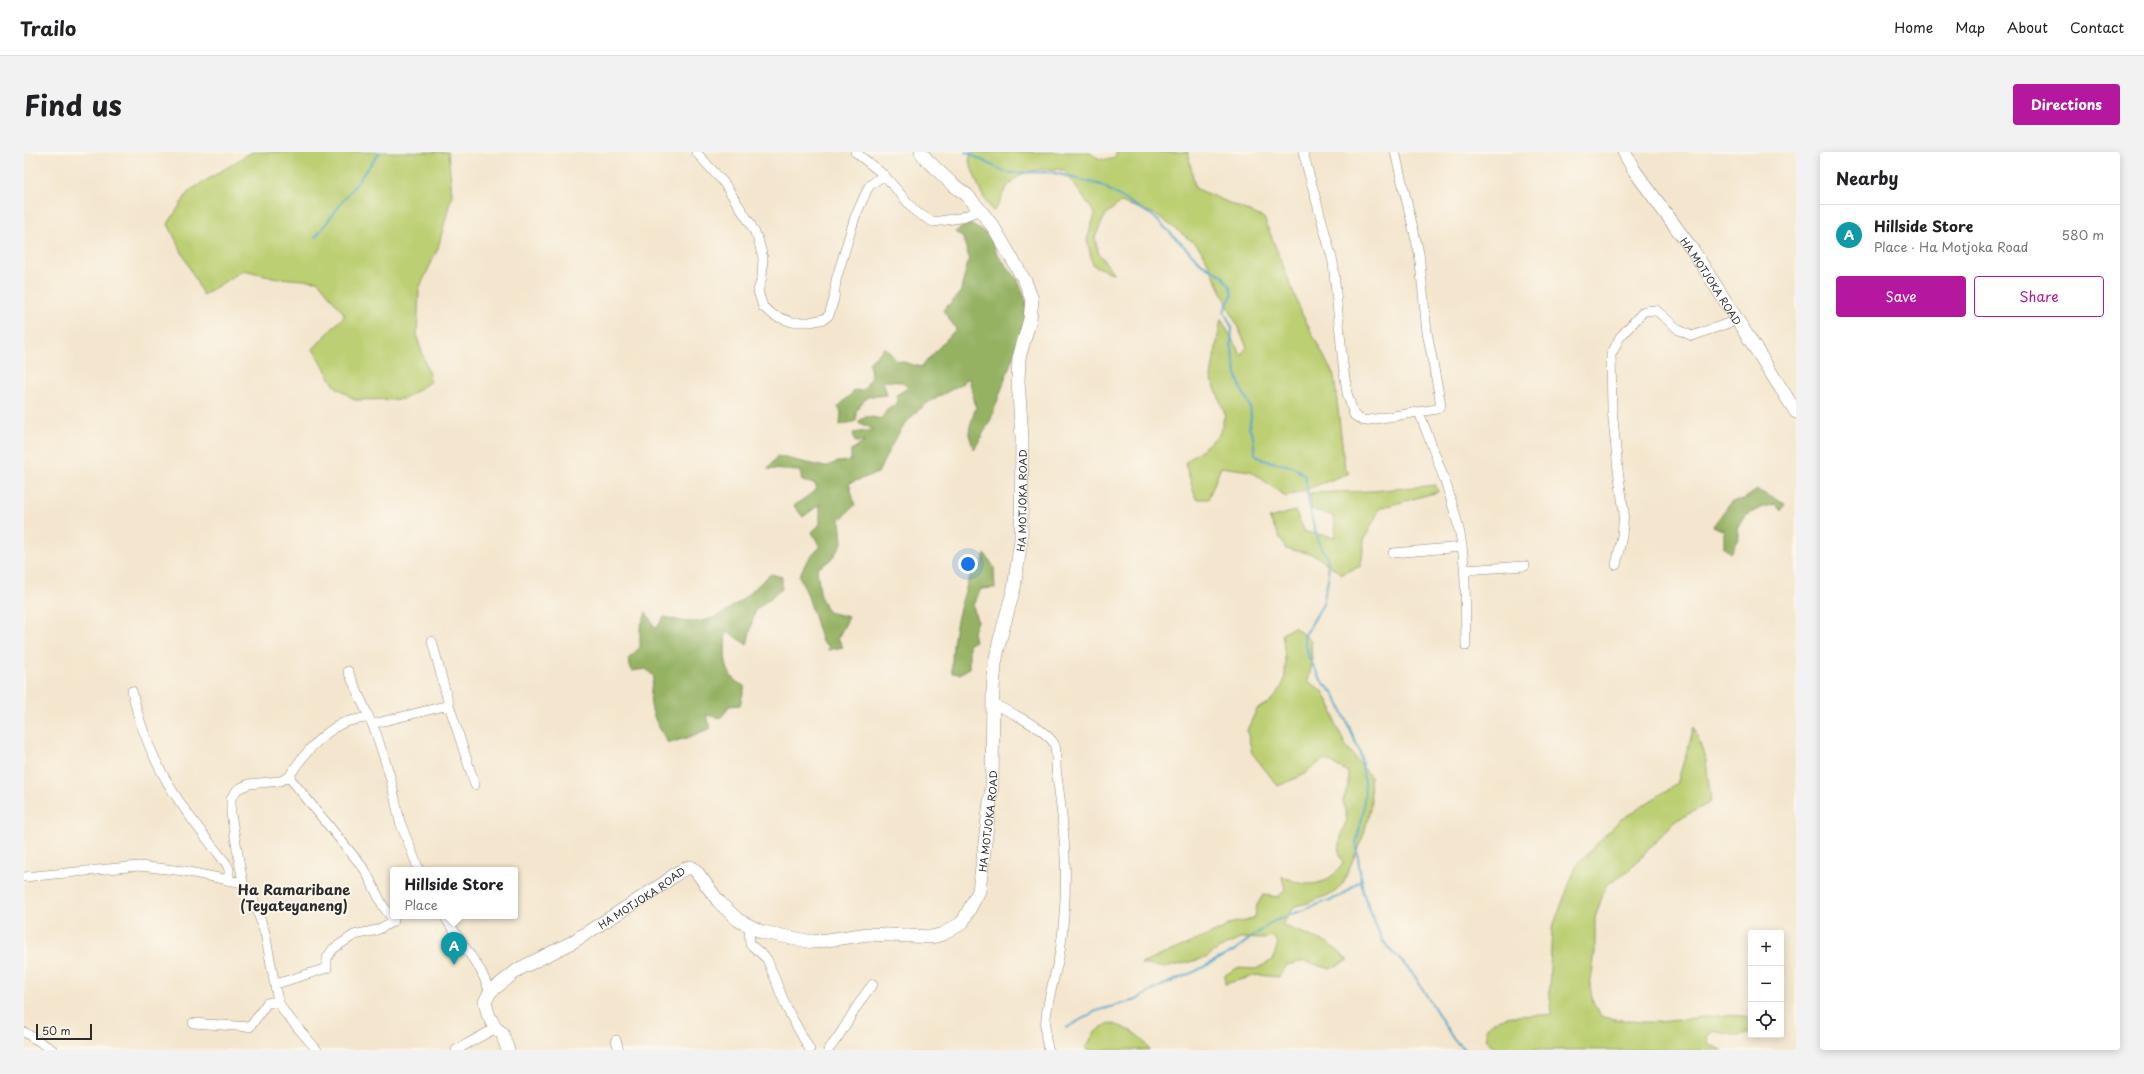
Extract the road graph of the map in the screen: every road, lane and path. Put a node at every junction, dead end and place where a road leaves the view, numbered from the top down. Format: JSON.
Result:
{"nodes":[{"id":1,"x":696,"y":152,"type":"edge"},
{"id":2,"x":855,"y":152,"type":"edge"},
{"id":3,"x":921,"y":152,"type":"edge"},
{"id":4,"x":1303,"y":152,"type":"edge"},
{"id":5,"x":1395,"y":152,"type":"edge"},
{"id":6,"x":1624,"y":152,"type":"edge"},
{"id":7,"x":884,"y":175,"type":"junction"},
{"id":8,"x":980,"y":210,"type":"junction"},
{"id":9,"x":1737,"y":320,"type":"junction"},
{"id":10,"x":1419,"y":412,"type":"junction"},
{"id":11,"x":1796,"y":412,"type":"edge"},
{"id":12,"x":1462,"y":547,"type":"junction"},
{"id":13,"x":1393,"y":553,"type":"dead end"},
{"id":14,"x":1616,"y":565,"type":"dead end"},
{"id":15,"x":1526,"y":566,"type":"dead end"},
{"id":16,"x":1464,"y":570,"type":"junction"},
{"id":17,"x":432,"y":641,"type":"dead end"},
{"id":18,"x":1466,"y":646,"type":"dead end"},
{"id":19,"x":348,"y":671,"type":"dead end"},
{"id":20,"x":132,"y":691,"type":"dead end"},
{"id":21,"x":993,"y":704,"type":"junction"},
{"id":22,"x":449,"y":705,"type":"junction"},
{"id":23,"x":370,"y":720,"type":"junction"},
{"id":24,"x":289,"y":777,"type":"junction"},
{"id":25,"x":475,"y":785,"type":"dead end"},
{"id":26,"x":418,"y":867,"type":"edge"},
{"id":27,"x":24,"y":876,"type":"edge"},
{"id":28,"x":229,"y":881,"type":"junction"},
{"id":29,"x":243,"y":883,"type":"junction"},
{"id":30,"x":390,"y":916,"type":"edge"},
{"id":31,"x":393,"y":919,"type":"edge"},
{"id":32,"x":446,"y":919,"type":"edge"},
{"id":33,"x":749,"y":927,"type":"junction"},
{"id":34,"x":276,"y":984,"type":"junction"},
{"id":35,"x":873,"y":984,"type":"dead end"},
{"id":36,"x":490,"y":992,"type":"junction"},
{"id":37,"x":278,"y":1001,"type":"junction"},
{"id":38,"x":193,"y":1023,"type":"dead end"},
{"id":39,"x":496,"y":1028,"type":"junction"},
{"id":40,"x":24,"y":1032,"type":"edge"},
{"id":41,"x":616,"y":1040,"type":"dead end"},
{"id":42,"x":53,"y":1050,"type":"edge"},
{"id":43,"x":317,"y":1050,"type":"edge"},
{"id":44,"x":456,"y":1050,"type":"edge"},
{"id":45,"x":508,"y":1050,"type":"edge"},
{"id":46,"x":619,"y":1050,"type":"edge"},
{"id":47,"x":810,"y":1050,"type":"edge"},
{"id":48,"x":828,"y":1050,"type":"edge"},
{"id":49,"x":1049,"y":1050,"type":"edge"}],
"edges":[{"from":1,"to":7,"type":"street"},
{"from":2,"to":7,"type":"street"},
{"from":3,"to":8,"type":"street","name":"HA MOTJOKA ROAD"},
{"from":4,"to":10,"type":"street"},
{"from":5,"to":10,"type":"street"},
{"from":6,"to":9,"type":"street","name":"HA MOTJOKA ROAD"},
{"from":7,"to":8,"type":"street"},
{"from":8,"to":21,"type":"street","name":"HA MOTJOKA ROAD"},
{"from":9,"to":11,"type":"street","name":"HA MOTJOKA ROAD"},
{"from":9,"to":14,"type":"street"},
{"from":10,"to":12,"type":"street"},
{"from":12,"to":13,"type":"street"},
{"from":12,"to":16,"type":"street"},
{"from":15,"to":16,"type":"street"},
{"from":16,"to":18,"type":"street"},
{"from":17,"to":22,"type":"street"},
{"from":19,"to":23,"type":"street"},
{"from":20,"to":28,"type":"street"},
{"from":21,"to":33,"type":"street","name":"HA MOTJOKA ROAD"},
{"from":21,"to":49,"type":"street"},
{"from":22,"to":23,"type":"street"},
{"from":22,"to":25,"type":"street"},
{"from":23,"to":24,"type":"street"},
{"from":23,"to":26,"type":"street"},
{"from":24,"to":29,"type":"street"},
{"from":24,"to":30,"type":"street"},
{"from":27,"to":28,"type":"street"},
{"from":28,"to":29,"type":"street"},
{"from":29,"to":34,"type":"street"},
{"from":31,"to":34,"type":"street"},
{"from":32,"to":36,"type":"street"},
{"from":33,"to":36,"type":"street","name":"HA MOTJOKA ROAD"},
{"from":33,"to":47,"type":"street"},
{"from":34,"to":37,"type":"street"},
{"from":35,"to":48,"type":"street"},
{"from":36,"to":39,"type":"street"},
{"from":37,"to":38,"type":"street"},
{"from":37,"to":43,"type":"street"},
{"from":39,"to":44,"type":"street"},
{"from":39,"to":45,"type":"street"},
{"from":40,"to":42,"type":"street"},
{"from":41,"to":46,"type":"street"}]}
